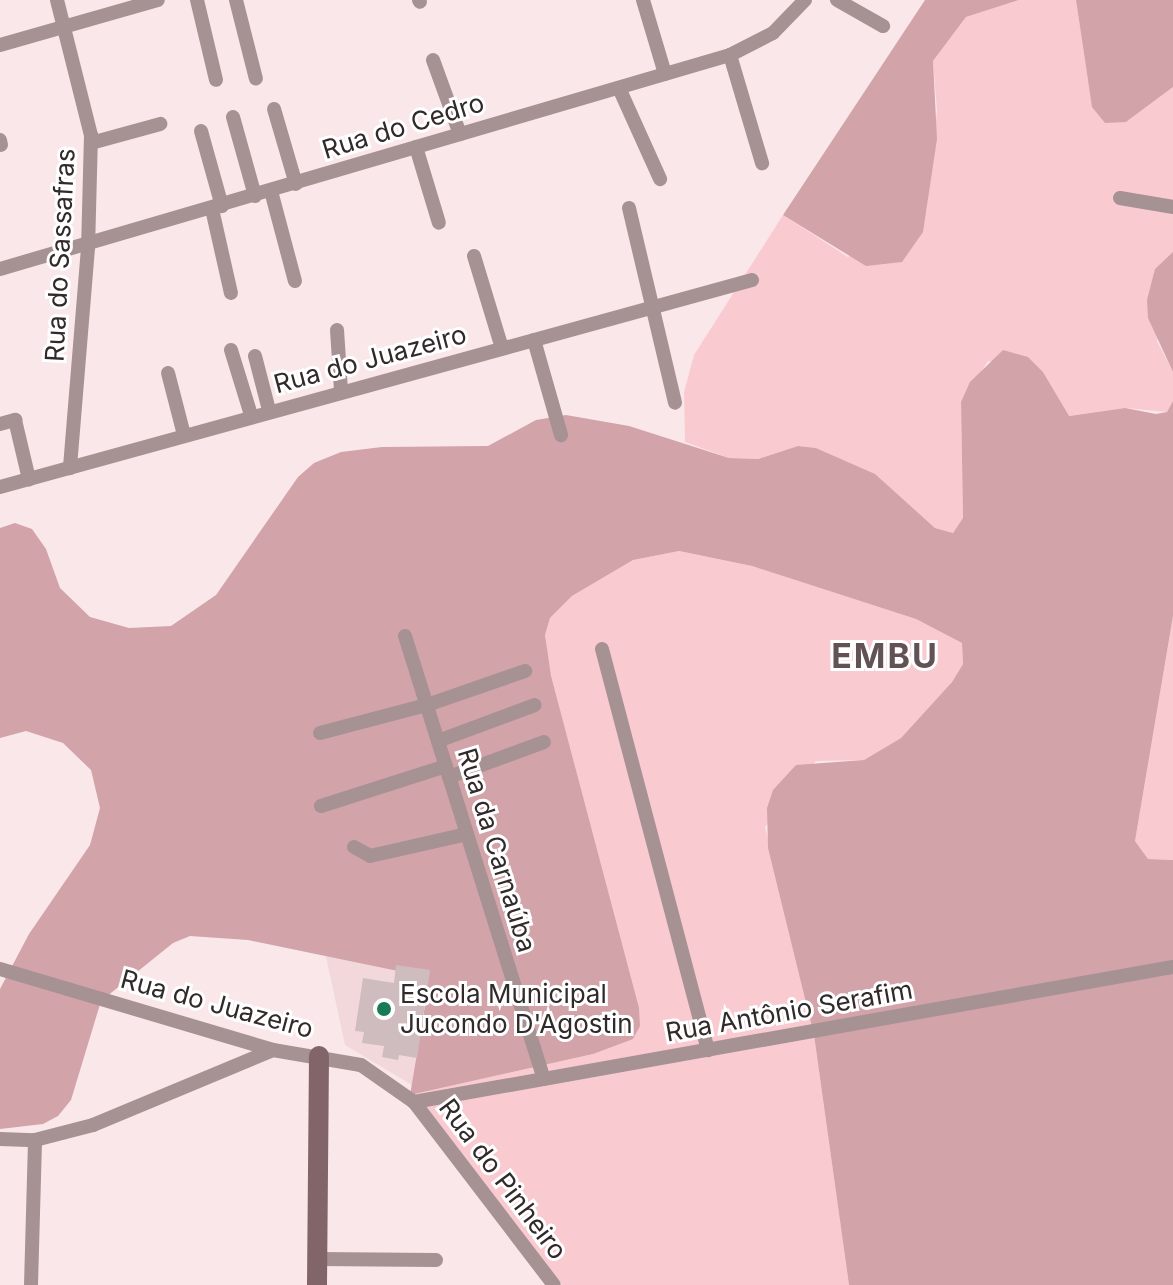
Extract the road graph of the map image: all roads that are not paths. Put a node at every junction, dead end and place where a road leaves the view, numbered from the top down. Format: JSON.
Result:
{"nodes":[{"id":1,"x":57,"y":0,"type":"edge"},
{"id":2,"x":158,"y":0,"type":"edge"},
{"id":3,"x":197,"y":0,"type":"edge"},
{"id":4,"x":236,"y":0,"type":"edge"},
{"id":5,"x":643,"y":0,"type":"edge"},
{"id":6,"x":805,"y":0,"type":"edge"},
{"id":7,"x":837,"y":0,"type":"edge"},
{"id":8,"x":64,"y":26,"type":"junction"},
{"id":9,"x":883,"y":26,"type":"dead end"},
{"id":10,"x":0,"y":45,"type":"edge"},
{"id":11,"x":730,"y":55,"type":"junction"},
{"id":12,"x":433,"y":60,"type":"dead end"},
{"id":13,"x":665,"y":74,"type":"junction"},
{"id":14,"x":256,"y":79,"type":"dead end"},
{"id":15,"x":216,"y":80,"type":"dead end"},
{"id":16,"x":619,"y":88,"type":"junction"},
{"id":17,"x":274,"y":109,"type":"dead end"},
{"id":18,"x":233,"y":117,"type":"dead end"},
{"id":19,"x":160,"y":124,"type":"dead end"},
{"id":20,"x":201,"y":131,"type":"dead end"},
{"id":21,"x":460,"y":134,"type":"junction"},
{"id":22,"x":91,"y":143,"type":"junction"},
{"id":23,"x":416,"y":147,"type":"junction"},
{"id":24,"x":762,"y":163,"type":"dead end"},
{"id":25,"x":660,"y":179,"type":"dead end"},
{"id":26,"x":296,"y":184,"type":"junction"},
{"id":27,"x":271,"y":191,"type":"junction"},
{"id":28,"x":255,"y":196,"type":"junction"},
{"id":29,"x":1120,"y":198,"type":"dead end"},
{"id":30,"x":1173,"y":207,"type":"edge"},
{"id":31,"x":217,"y":208,"type":"junction"},
{"id":32,"x":629,"y":208,"type":"dead end"},
{"id":33,"x":439,"y":223,"type":"dead end"},
{"id":34,"x":88,"y":248,"type":"junction"},
{"id":35,"x":474,"y":256,"type":"dead end"},
{"id":36,"x":0,"y":269,"type":"edge"},
{"id":37,"x":752,"y":280,"type":"dead end"},
{"id":38,"x":295,"y":281,"type":"dead end"},
{"id":39,"x":231,"y":293,"type":"dead end"},
{"id":40,"x":649,"y":309,"type":"junction"},
{"id":41,"x":337,"y":330,"type":"dead end"},
{"id":42,"x":534,"y":340,"type":"junction"},
{"id":43,"x":502,"y":348,"type":"junction"},
{"id":44,"x":231,"y":350,"type":"dead end"},
{"id":45,"x":255,"y":356,"type":"dead end"},
{"id":46,"x":168,"y":373,"type":"dead end"},
{"id":47,"x":341,"y":391,"type":"junction"},
{"id":48,"x":675,"y":403,"type":"dead end"},
{"id":49,"x":269,"y":410,"type":"junction"},
{"id":50,"x":251,"y":415,"type":"junction"},
{"id":51,"x":0,"y":424,"type":"edge"},
{"id":52,"x":184,"y":435,"type":"junction"},
{"id":53,"x":561,"y":435,"type":"dead end"},
{"id":54,"x":70,"y":468,"type":"junction"},
{"id":55,"x":29,"y":479,"type":"junction"},
{"id":56,"x":0,"y":487,"type":"edge"},
{"id":57,"x":405,"y":636,"type":"dead end"},
{"id":58,"x":602,"y":649,"type":"dead end"},
{"id":59,"x":525,"y":671,"type":"dead end"},
{"id":60,"x":427,"y":705,"type":"junction"},
{"id":61,"x":535,"y":705,"type":"dead end"},
{"id":62,"x":320,"y":733,"type":"dead end"},
{"id":63,"x":438,"y":741,"type":"junction"},
{"id":64,"x":544,"y":742,"type":"dead end"},
{"id":65,"x":447,"y":771,"type":"junction"},
{"id":66,"x":321,"y":806,"type":"dead end"},
{"id":67,"x":467,"y":834,"type":"junction"},
{"id":68,"x":354,"y":847,"type":"dead end"},
{"id":69,"x":1173,"y":967,"type":"edge"},
{"id":70,"x":0,"y":969,"type":"edge"},
{"id":71,"x":273,"y":1050,"type":"junction"},
{"id":72,"x":708,"y":1050,"type":"junction"},
{"id":73,"x":319,"y":1056,"type":"junction"},
{"id":74,"x":544,"y":1079,"type":"junction"},
{"id":75,"x":414,"y":1102,"type":"junction"},
{"id":76,"x":0,"y":1139,"type":"edge"},
{"id":77,"x":35,"y":1140,"type":"junction"},
{"id":78,"x":317,"y":1259,"type":"junction"},
{"id":79,"x":436,"y":1260,"type":"dead end"},
{"id":80,"x":31,"y":1285,"type":"edge"},
{"id":81,"x":317,"y":1285,"type":"edge"},
{"id":82,"x":554,"y":1285,"type":"edge"}],
"edges":[{"from":1,"to":8,"type":"street","name":"Rua do Sassafras"},
{"from":2,"to":8,"type":"street"},
{"from":3,"to":15,"type":"street"},
{"from":4,"to":14,"type":"street"},
{"from":5,"to":13,"type":"street"},
{"from":6,"to":11,"type":"street","name":"Rua do Cedro"},
{"from":7,"to":9,"type":"street"},
{"from":8,"to":10,"type":"street"},
{"from":8,"to":22,"type":"street","name":"Rua do Sassafras"},
{"from":11,"to":13,"type":"street","name":"Rua do Cedro"},
{"from":11,"to":24,"type":"street"},
{"from":12,"to":21,"type":"street"},
{"from":13,"to":16,"type":"street","name":"Rua do Cedro"},
{"from":16,"to":21,"type":"street","name":"Rua do Cedro"},
{"from":16,"to":25,"type":"street"},
{"from":17,"to":26,"type":"street"},
{"from":18,"to":28,"type":"street"},
{"from":19,"to":22,"type":"street"},
{"from":20,"to":31,"type":"street"},
{"from":21,"to":23,"type":"street","name":"Rua do Cedro"},
{"from":22,"to":34,"type":"street","name":"Rua do Sassafras"},
{"from":23,"to":26,"type":"street","name":"Rua do Cedro"},
{"from":23,"to":33,"type":"street"},
{"from":26,"to":27,"type":"street","name":"Rua do Cedro"},
{"from":27,"to":28,"type":"street","name":"Rua do Cedro"},
{"from":27,"to":38,"type":"street"},
{"from":28,"to":31,"type":"street","name":"Rua do Cedro"},
{"from":29,"to":30,"type":"street"},
{"from":31,"to":34,"type":"street","name":"Rua do Cedro"},
{"from":31,"to":39,"type":"street"},
{"from":32,"to":40,"type":"street"},
{"from":34,"to":36,"type":"street","name":"Rua do Cedro"},
{"from":34,"to":54,"type":"street","name":"Rua do Sassafras"},
{"from":35,"to":43,"type":"street"},
{"from":37,"to":40,"type":"street","name":"Rua do Juazeiro"},
{"from":40,"to":42,"type":"street","name":"Rua do Juazeiro"},
{"from":40,"to":48,"type":"street"},
{"from":41,"to":47,"type":"street"},
{"from":42,"to":43,"type":"street","name":"Rua do Juazeiro"},
{"from":42,"to":53,"type":"street"},
{"from":43,"to":47,"type":"street","name":"Rua do Juazeiro"},
{"from":44,"to":50,"type":"street"},
{"from":45,"to":49,"type":"street"},
{"from":46,"to":52,"type":"street"},
{"from":47,"to":49,"type":"street","name":"Rua do Juazeiro"},
{"from":49,"to":50,"type":"street","name":"Rua do Juazeiro"},
{"from":50,"to":52,"type":"street","name":"Rua do Juazeiro"},
{"from":51,"to":55,"type":"street"},
{"from":52,"to":54,"type":"street","name":"Rua do Juazeiro"},
{"from":54,"to":55,"type":"street","name":"Rua do Juazeiro"},
{"from":55,"to":56,"type":"street","name":"Rua do Juazeiro"},
{"from":57,"to":60,"type":"street","name":"Rua da Carnaúba"},
{"from":58,"to":72,"type":"street"},
{"from":59,"to":60,"type":"street"},
{"from":60,"to":62,"type":"street"},
{"from":60,"to":63,"type":"street","name":"Rua da Carnaúba"},
{"from":61,"to":63,"type":"street"},
{"from":63,"to":65,"type":"street","name":"Rua da Carnaúba"},
{"from":64,"to":65,"type":"street"},
{"from":65,"to":66,"type":"street"},
{"from":65,"to":67,"type":"street","name":"Rua da Carnaúba"},
{"from":67,"to":68,"type":"street"},
{"from":67,"to":74,"type":"street","name":"Rua da Carnaúba"},
{"from":69,"to":72,"type":"street","name":"Rua Antônio Serafim"},
{"from":70,"to":71,"type":"street","name":"Rua do Juazeiro"},
{"from":71,"to":73,"type":"street","name":"Rua do Juazeiro"},
{"from":71,"to":77,"type":"street"},
{"from":72,"to":74,"type":"street","name":"Rua Antônio Serafim"},
{"from":73,"to":75,"type":"street","name":"Rua do Juazeiro"},
{"from":73,"to":78,"type":"street"},
{"from":74,"to":75,"type":"street","name":"Rua Antônio Serafim"},
{"from":75,"to":82,"type":"street","name":"Rua do Pinheiro"},
{"from":76,"to":77,"type":"street"},
{"from":77,"to":80,"type":"street"},
{"from":78,"to":79,"type":"street"},
{"from":78,"to":81,"type":"street"}]}
